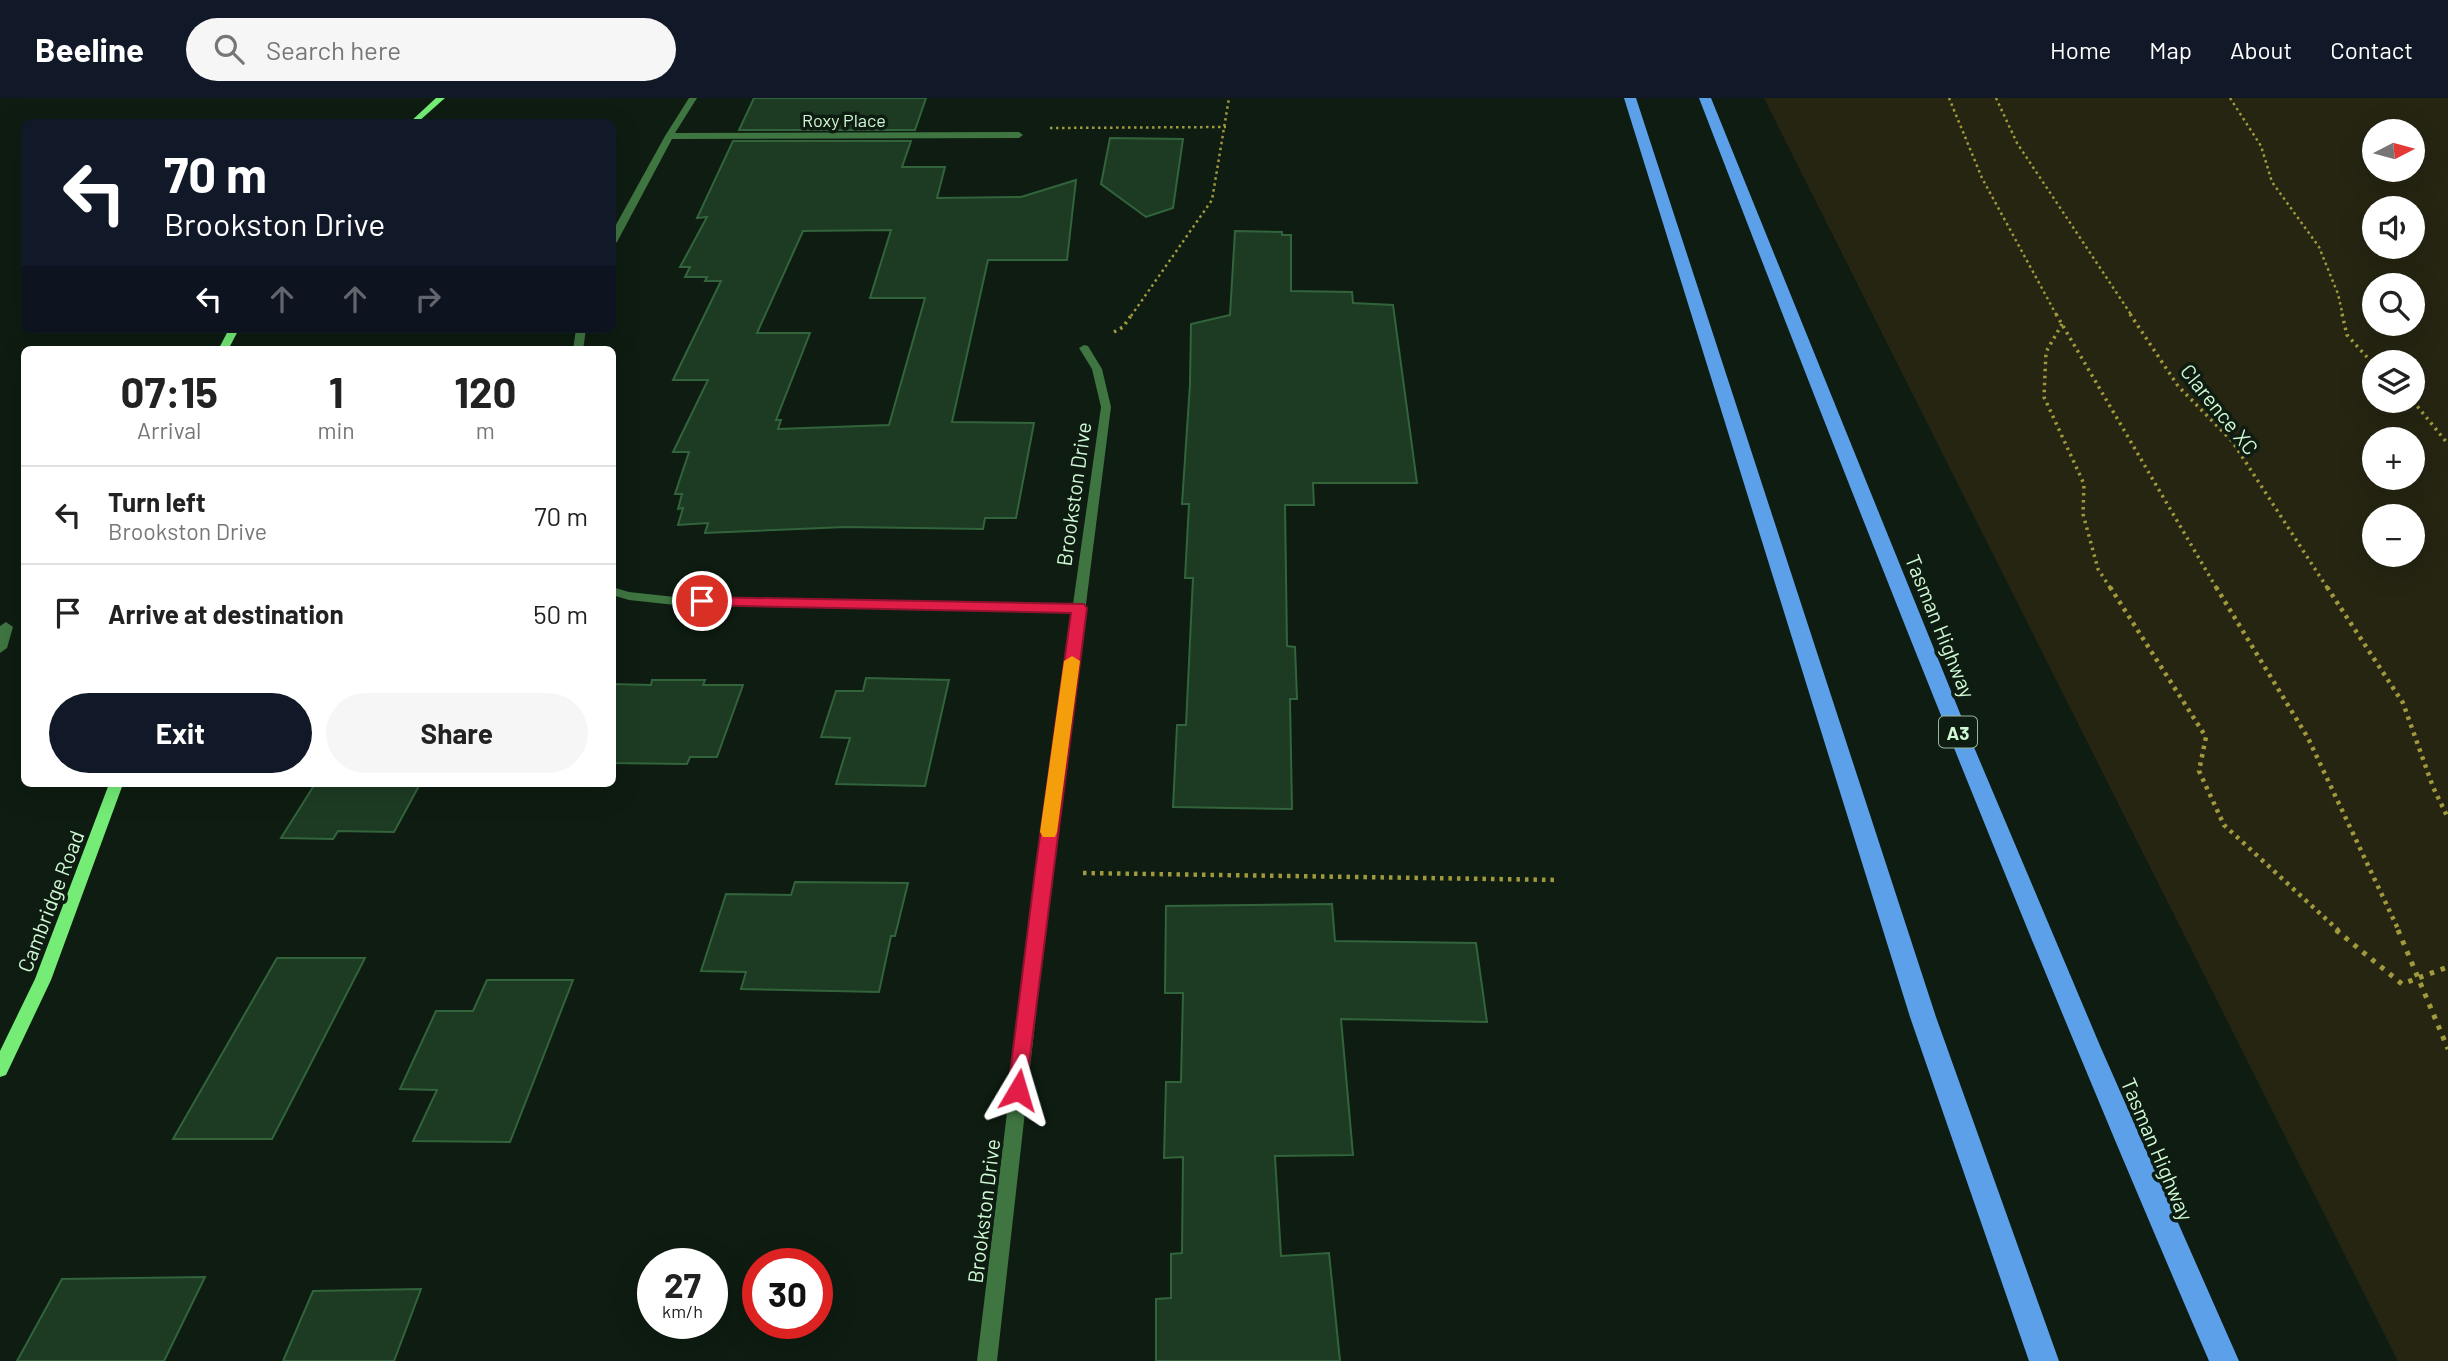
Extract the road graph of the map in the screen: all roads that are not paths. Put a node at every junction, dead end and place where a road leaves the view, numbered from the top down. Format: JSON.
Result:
{"nodes":[{"id":1,"x":441,"y":98,"type":"edge"},
{"id":2,"x":694,"y":98,"type":"edge"},
{"id":3,"x":1630,"y":98,"type":"edge"},
{"id":4,"x":1705,"y":98,"type":"edge"},
{"id":5,"x":417,"y":119,"type":"edge"},
{"id":6,"x":1019,"y":135,"type":"road end"},
{"id":7,"x":669,"y":136,"type":"junction"},
{"id":8,"x":616,"y":235,"type":"edge"},
{"id":9,"x":1083,"y":348,"type":"road end"},
{"id":10,"x":616,"y":592,"type":"edge"},
{"id":11,"x":1079,"y":608,"type":"junction"},
{"id":12,"x":6,"y":628,"type":"dead end"},
{"id":13,"x":0,"y":648,"type":"edge"},
{"id":14,"x":115,"y":787,"type":"edge"},
{"id":15,"x":0,"y":1069,"type":"edge"},
{"id":16,"x":987,"y":1361,"type":"edge"},
{"id":17,"x":2044,"y":1361,"type":"edge"},
{"id":18,"x":2224,"y":1361,"type":"edge"}],
"edges":[{"from":1,"to":5,"type":"main road"},
{"from":2,"to":7,"type":"street"},
{"from":3,"to":17,"type":"highway"},
{"from":4,"to":18,"type":"highway","name":"Tasman Highway","number":"A3"},
{"from":6,"to":7,"type":"street","name":"Roxy Place"},
{"from":7,"to":8,"type":"street"},
{"from":9,"to":11,"type":"street","name":"Brookston Drive"},
{"from":10,"to":11,"type":"street"},
{"from":11,"to":16,"type":"street","name":"Brookston Drive"},
{"from":12,"to":13,"type":"street"},
{"from":14,"to":15,"type":"main road","name":"Cambridge Road"}]}
